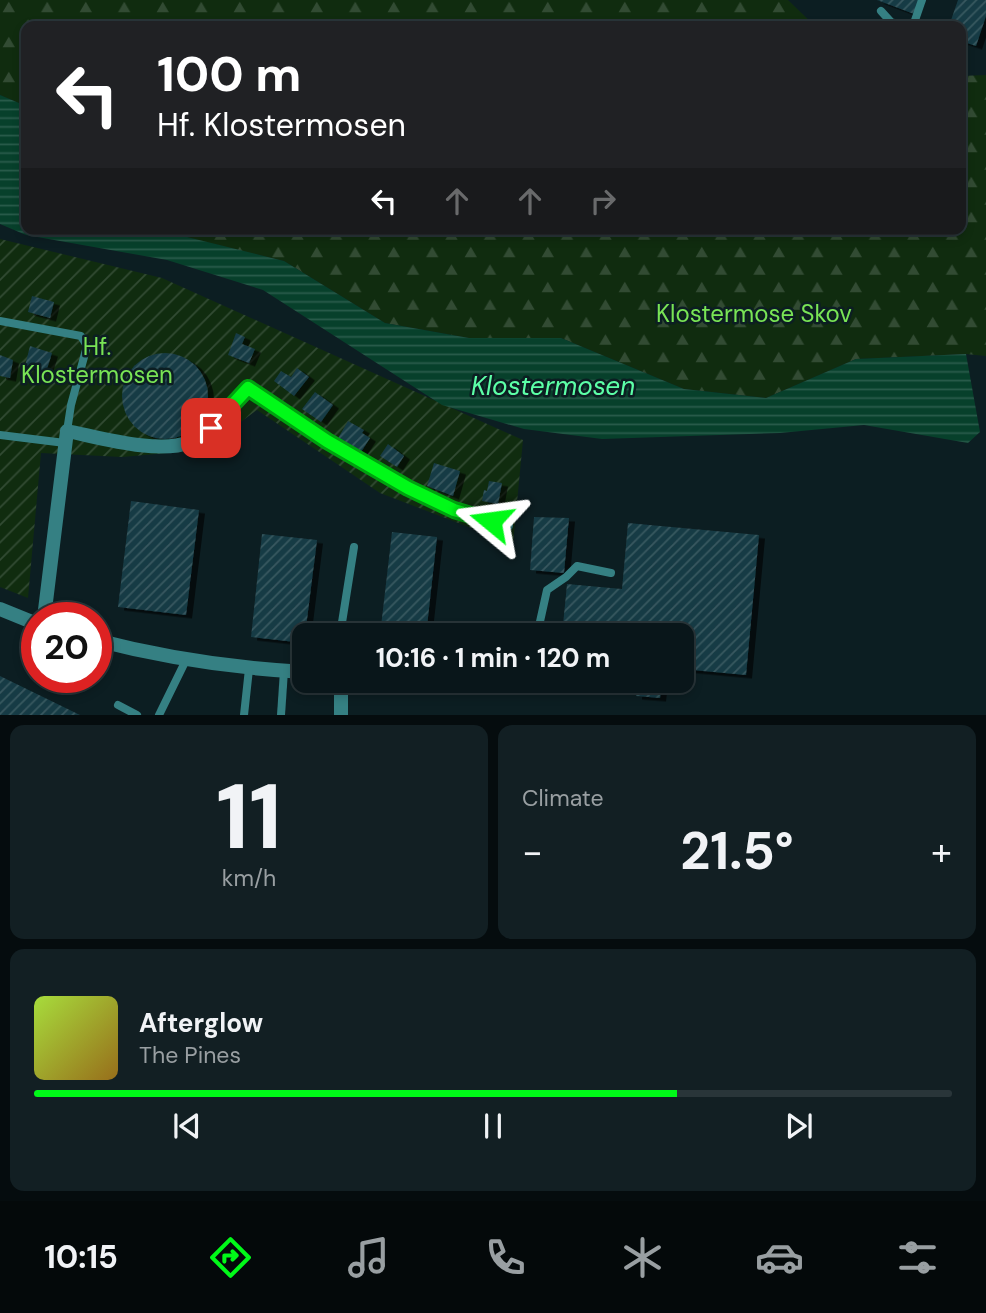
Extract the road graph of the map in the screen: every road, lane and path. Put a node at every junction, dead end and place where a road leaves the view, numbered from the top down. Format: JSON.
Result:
{"nodes":[{"id":1,"x":922,"y":0,"type":"edge"},
{"id":2,"x":881,"y":11,"type":"dead end"},
{"id":3,"x":890,"y":21,"type":"edge"},
{"id":4,"x":915,"y":21,"type":"edge"},
{"id":5,"x":0,"y":321,"type":"edge"},
{"id":6,"x":248,"y":388,"type":"joint"},
{"id":7,"x":0,"y":435,"type":"edge"},
{"id":8,"x":66,"y":437,"type":"junction"},
{"id":9,"x":509,"y":526,"type":"dead end"},
{"id":10,"x":354,"y":547,"type":"dead end"},
{"id":11,"x":611,"y":573,"type":"dead end"},
{"id":12,"x":46,"y":602,"type":"edge"},
{"id":13,"x":0,"y":609,"type":"edge"},
{"id":14,"x":21,"y":618,"type":"edge"},
{"id":15,"x":342,"y":623,"type":"edge"},
{"id":16,"x":540,"y":623,"type":"edge"},
{"id":17,"x":112,"y":644,"type":"edge"},
{"id":18,"x":186,"y":660,"type":"junction"},
{"id":19,"x":249,"y":668,"type":"junction"},
{"id":20,"x":284,"y":671,"type":"junction"},
{"id":21,"x":292,"y":671,"type":"edge"},
{"id":22,"x":341,"y":693,"type":"edge"},
{"id":23,"x":118,"y":705,"type":"dead end"},
{"id":24,"x":137,"y":715,"type":"edge"},
{"id":25,"x":159,"y":715,"type":"edge"},
{"id":26,"x":244,"y":715,"type":"edge"},
{"id":27,"x":281,"y":715,"type":"edge"},
{"id":28,"x":341,"y":715,"type":"edge"}],
"edges":[{"from":1,"to":4,"type":"lane"},
{"from":2,"to":3,"type":"lane"},
{"from":5,"to":8,"type":"lane"},
{"from":6,"to":8,"type":"street"},
{"from":6,"to":9,"type":"lane"},
{"from":7,"to":8,"type":"lane"},
{"from":8,"to":12,"type":"street"},
{"from":10,"to":15,"type":"lane"},
{"from":11,"to":16,"type":"lane"},
{"from":13,"to":14,"type":"street"},
{"from":17,"to":18,"type":"street"},
{"from":18,"to":19,"type":"street"},
{"from":18,"to":25,"type":"lane"},
{"from":19,"to":20,"type":"street"},
{"from":19,"to":26,"type":"lane"},
{"from":20,"to":21,"type":"street"},
{"from":20,"to":27,"type":"lane"},
{"from":22,"to":28,"type":"street"},
{"from":23,"to":24,"type":"lane"}]}
